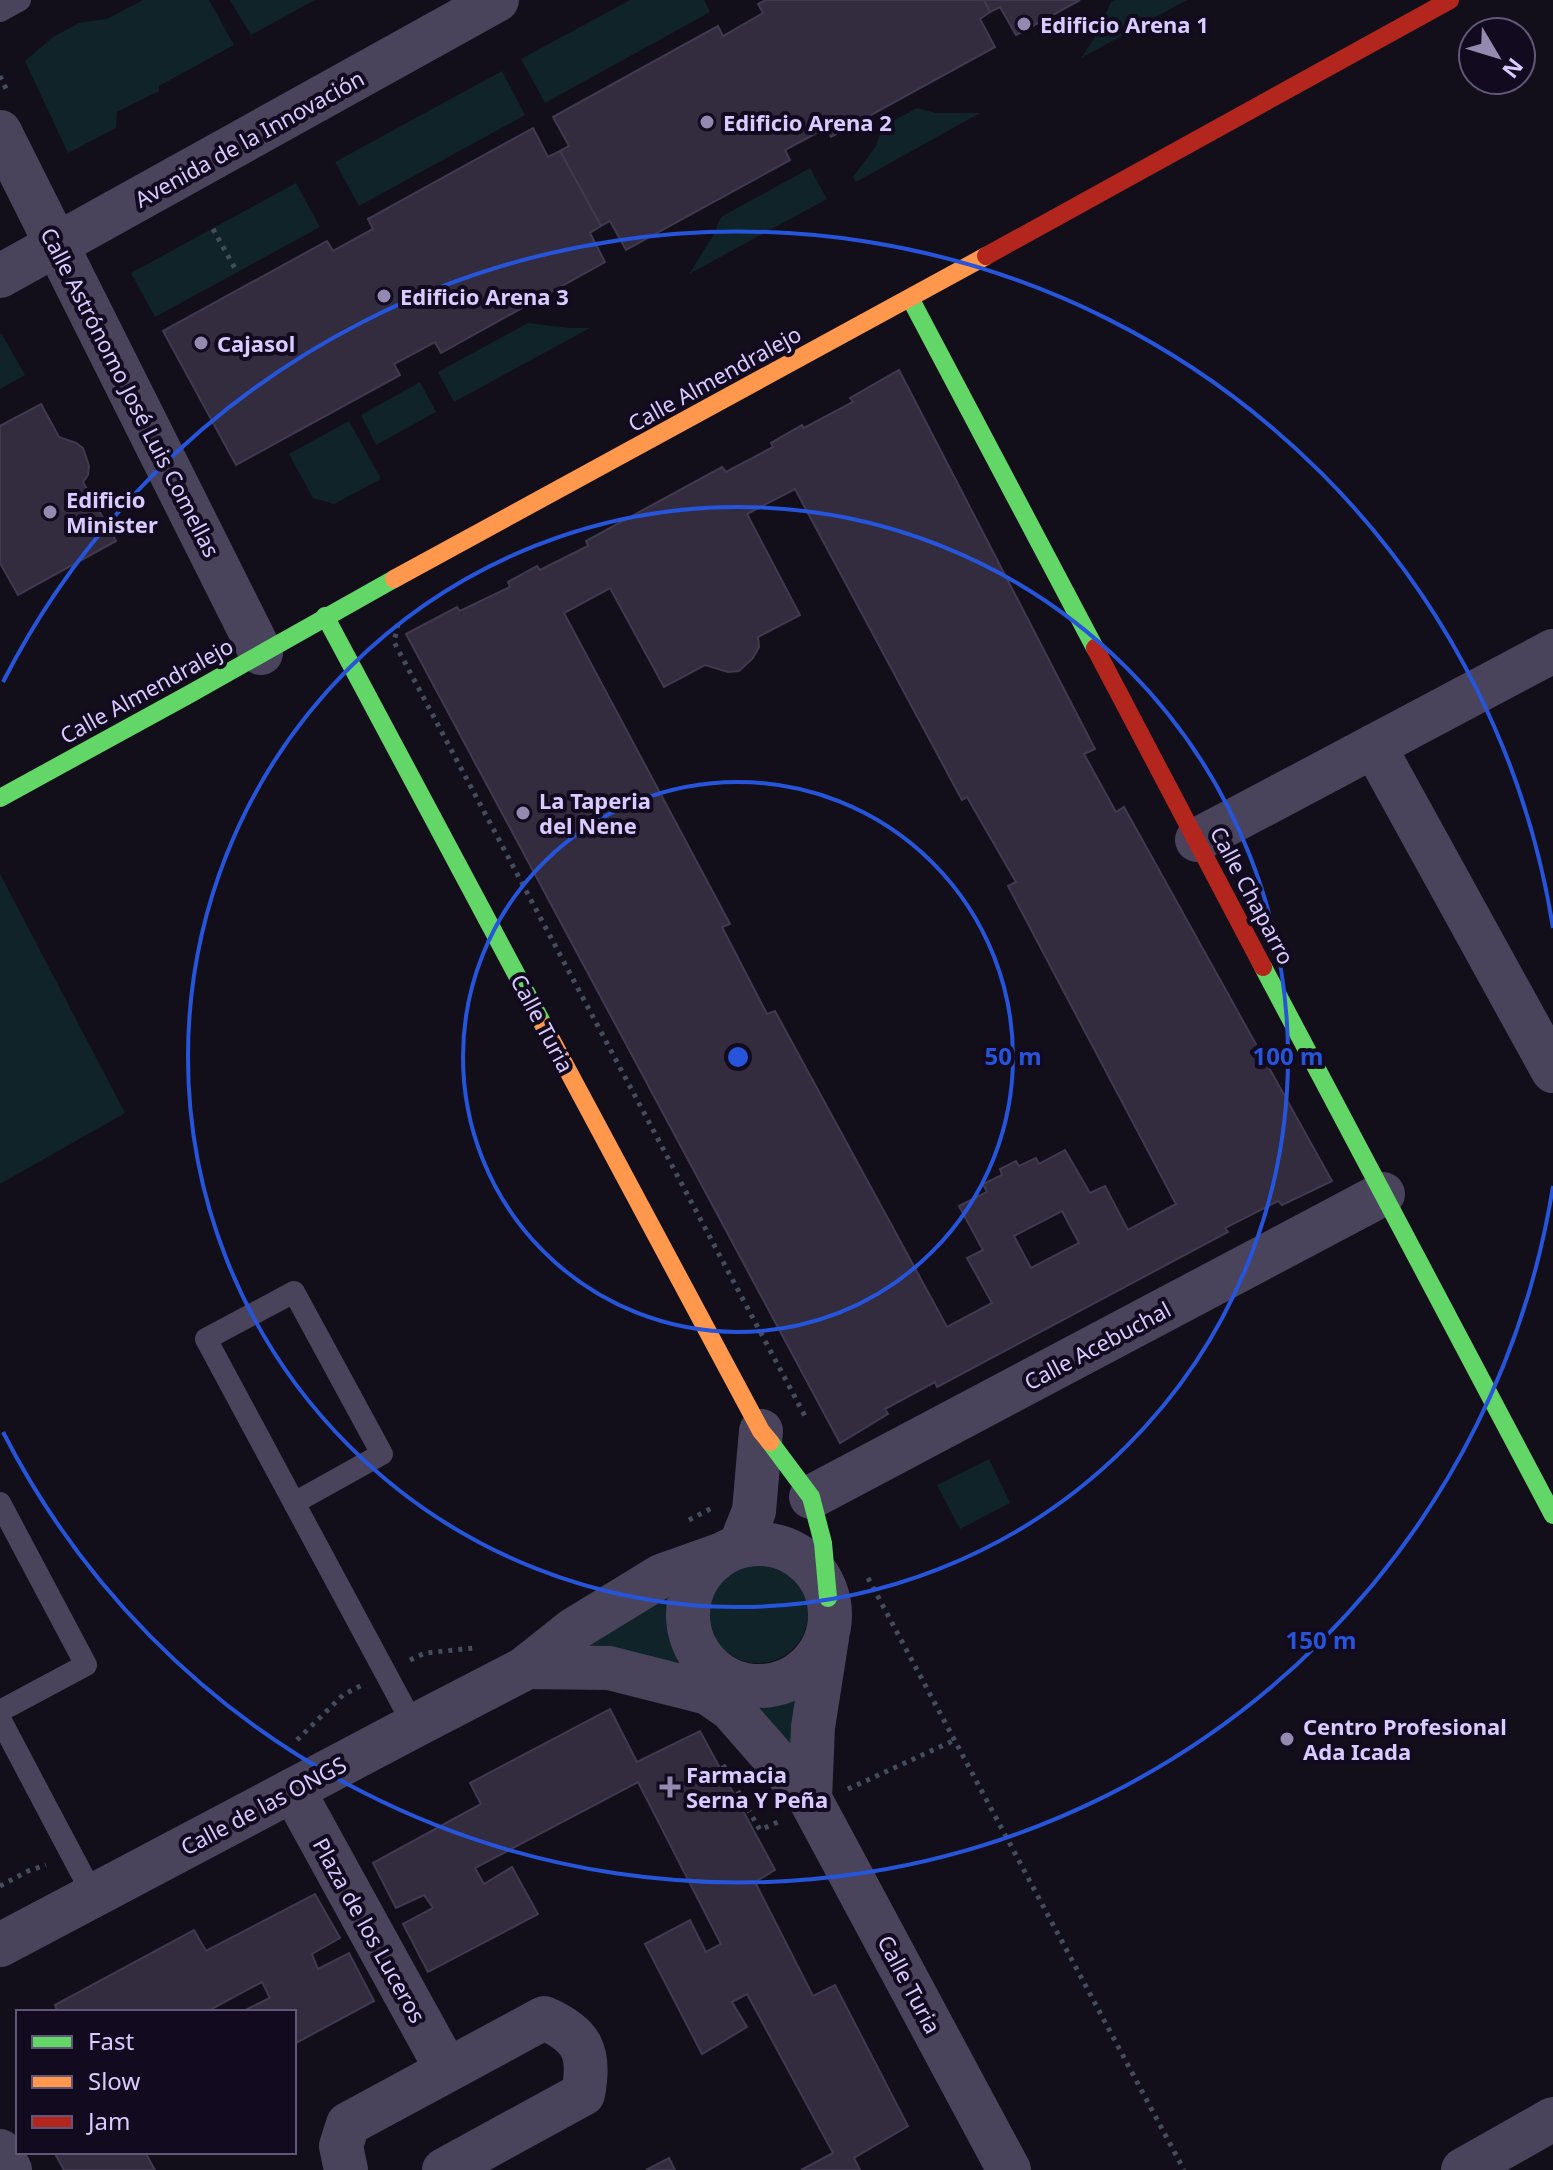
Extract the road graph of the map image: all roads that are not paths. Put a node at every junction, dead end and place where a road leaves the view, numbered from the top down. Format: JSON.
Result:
{"nodes":[{"id":1,"x":20,"y":0,"type":"edge"},
{"id":2,"x":497,"y":0,"type":"edge"},
{"id":3,"x":1450,"y":0,"type":"edge"},
{"id":4,"x":0,"y":11,"type":"edge"},
{"id":5,"x":0,"y":132,"type":"edge"},
{"id":6,"x":57,"y":245,"type":"junction"},
{"id":7,"x":0,"y":276,"type":"edge"},
{"id":8,"x":910,"y":298,"type":"junction"},
{"id":9,"x":325,"y":616,"type":"junction"},
{"id":10,"x":1553,"y":651,"type":"edge"},
{"id":11,"x":261,"y":653,"type":"junction"},
{"id":12,"x":1374,"y":746,"type":"junction"},
{"id":13,"x":0,"y":798,"type":"edge"},
{"id":14,"x":1197,"y":840,"type":"junction"},
{"id":15,"x":1553,"y":1071,"type":"edge"},
{"id":16,"x":1383,"y":1194,"type":"junction"},
{"id":17,"x":761,"y":1431,"type":"junction"},
{"id":18,"x":811,"y":1497,"type":"junction"},
{"id":19,"x":0,"y":1503,"type":"edge"},
{"id":20,"x":294,"y":1503,"type":"junction"},
{"id":21,"x":1553,"y":1515,"type":"edge"},
{"id":22,"x":730,"y":1551,"type":"junction"},
{"id":23,"x":829,"y":1609,"type":"junction"},
{"id":24,"x":527,"y":1667,"type":"junction"},
{"id":25,"x":710,"y":1681,"type":"junction"},
{"id":26,"x":0,"y":1711,"type":"edge"},
{"id":27,"x":0,"y":1719,"type":"edge"},
{"id":28,"x":414,"y":1726,"type":"junction"},
{"id":29,"x":293,"y":1790,"type":"junction"},
{"id":30,"x":813,"y":1803,"type":"junction"},
{"id":31,"x":93,"y":1895,"type":"junction"},
{"id":32,"x":0,"y":1945,"type":"edge"},
{"id":33,"x":447,"y":2070,"type":"junction"},
{"id":34,"x":1553,"y":2119,"type":"edge"},
{"id":35,"x":0,"y":2151,"type":"edge"},
{"id":36,"x":10,"y":2170,"type":"edge"},
{"id":37,"x":346,"y":2170,"type":"edge"},
{"id":38,"x":444,"y":2170,"type":"edge"},
{"id":39,"x":1009,"y":2170,"type":"edge"},
{"id":40,"x":1463,"y":2170,"type":"edge"}],
"edges":[{"from":1,"to":4,"type":"lane"},
{"from":2,"to":6,"type":"street","name":"Avenida de la Innovación"},
{"from":3,"to":8,"type":"street","name":"Calle Almendralejo"},
{"from":5,"to":6,"type":"street","name":"Calle Astrónomo José Luis Comellas"},
{"from":6,"to":7,"type":"street","name":"Avenida de la Innovación"},
{"from":6,"to":11,"type":"street","name":"Calle Astrónomo José Luis Comellas"},
{"from":8,"to":9,"type":"street","name":"Calle Almendralejo"},
{"from":8,"to":14,"type":"street","name":"Calle Chaparro"},
{"from":9,"to":11,"type":"street","name":"Calle Almendralejo"},
{"from":9,"to":17,"type":"street","name":"Calle Turia"},
{"from":10,"to":12,"type":"street"},
{"from":11,"to":13,"type":"street","name":"Calle Almendralejo"},
{"from":12,"to":14,"type":"street"},
{"from":12,"to":15,"type":"street"},
{"from":14,"to":16,"type":"street","name":"Calle Chaparro"},
{"from":16,"to":18,"type":"street","name":"Calle Acebuchal"},
{"from":16,"to":21,"type":"street","name":"Calle Chaparro"},
{"from":17,"to":18,"type":"street","name":"Calle Turia"},
{"from":17,"to":22,"type":"street"},
{"from":18,"to":23,"type":"street","name":"Calle Turia"},
{"from":19,"to":26,"type":"lane"},
{"from":20,"to":20,"type":"lane"},
{"from":20,"to":28,"type":"lane"},
{"from":22,"to":23,"type":"street"},
{"from":22,"to":24,"type":"street","name":"Calle de las ONGS"},
{"from":22,"to":25,"type":"street"},
{"from":23,"to":25,"type":"street"},
{"from":23,"to":30,"type":"street","name":"Calle Turia"},
{"from":24,"to":25,"type":"street","name":"Calle de las ONGS"},
{"from":24,"to":28,"type":"street","name":"Calle de las ONGS"},
{"from":25,"to":30,"type":"street","name":"Calle Turia"},
{"from":27,"to":31,"type":"lane"},
{"from":28,"to":29,"type":"street","name":"Calle de las ONGS"},
{"from":29,"to":31,"type":"street","name":"Calle de las ONGS"},
{"from":29,"to":33,"type":"street","name":"Plaza de los Luceros"},
{"from":30,"to":39,"type":"street","name":"Calle Turia"},
{"from":31,"to":32,"type":"street","name":"Calle de las ONGS"},
{"from":33,"to":37,"type":"street"},
{"from":33,"to":38,"type":"street"},
{"from":34,"to":40,"type":"street"},
{"from":35,"to":36,"type":"street"}]}
